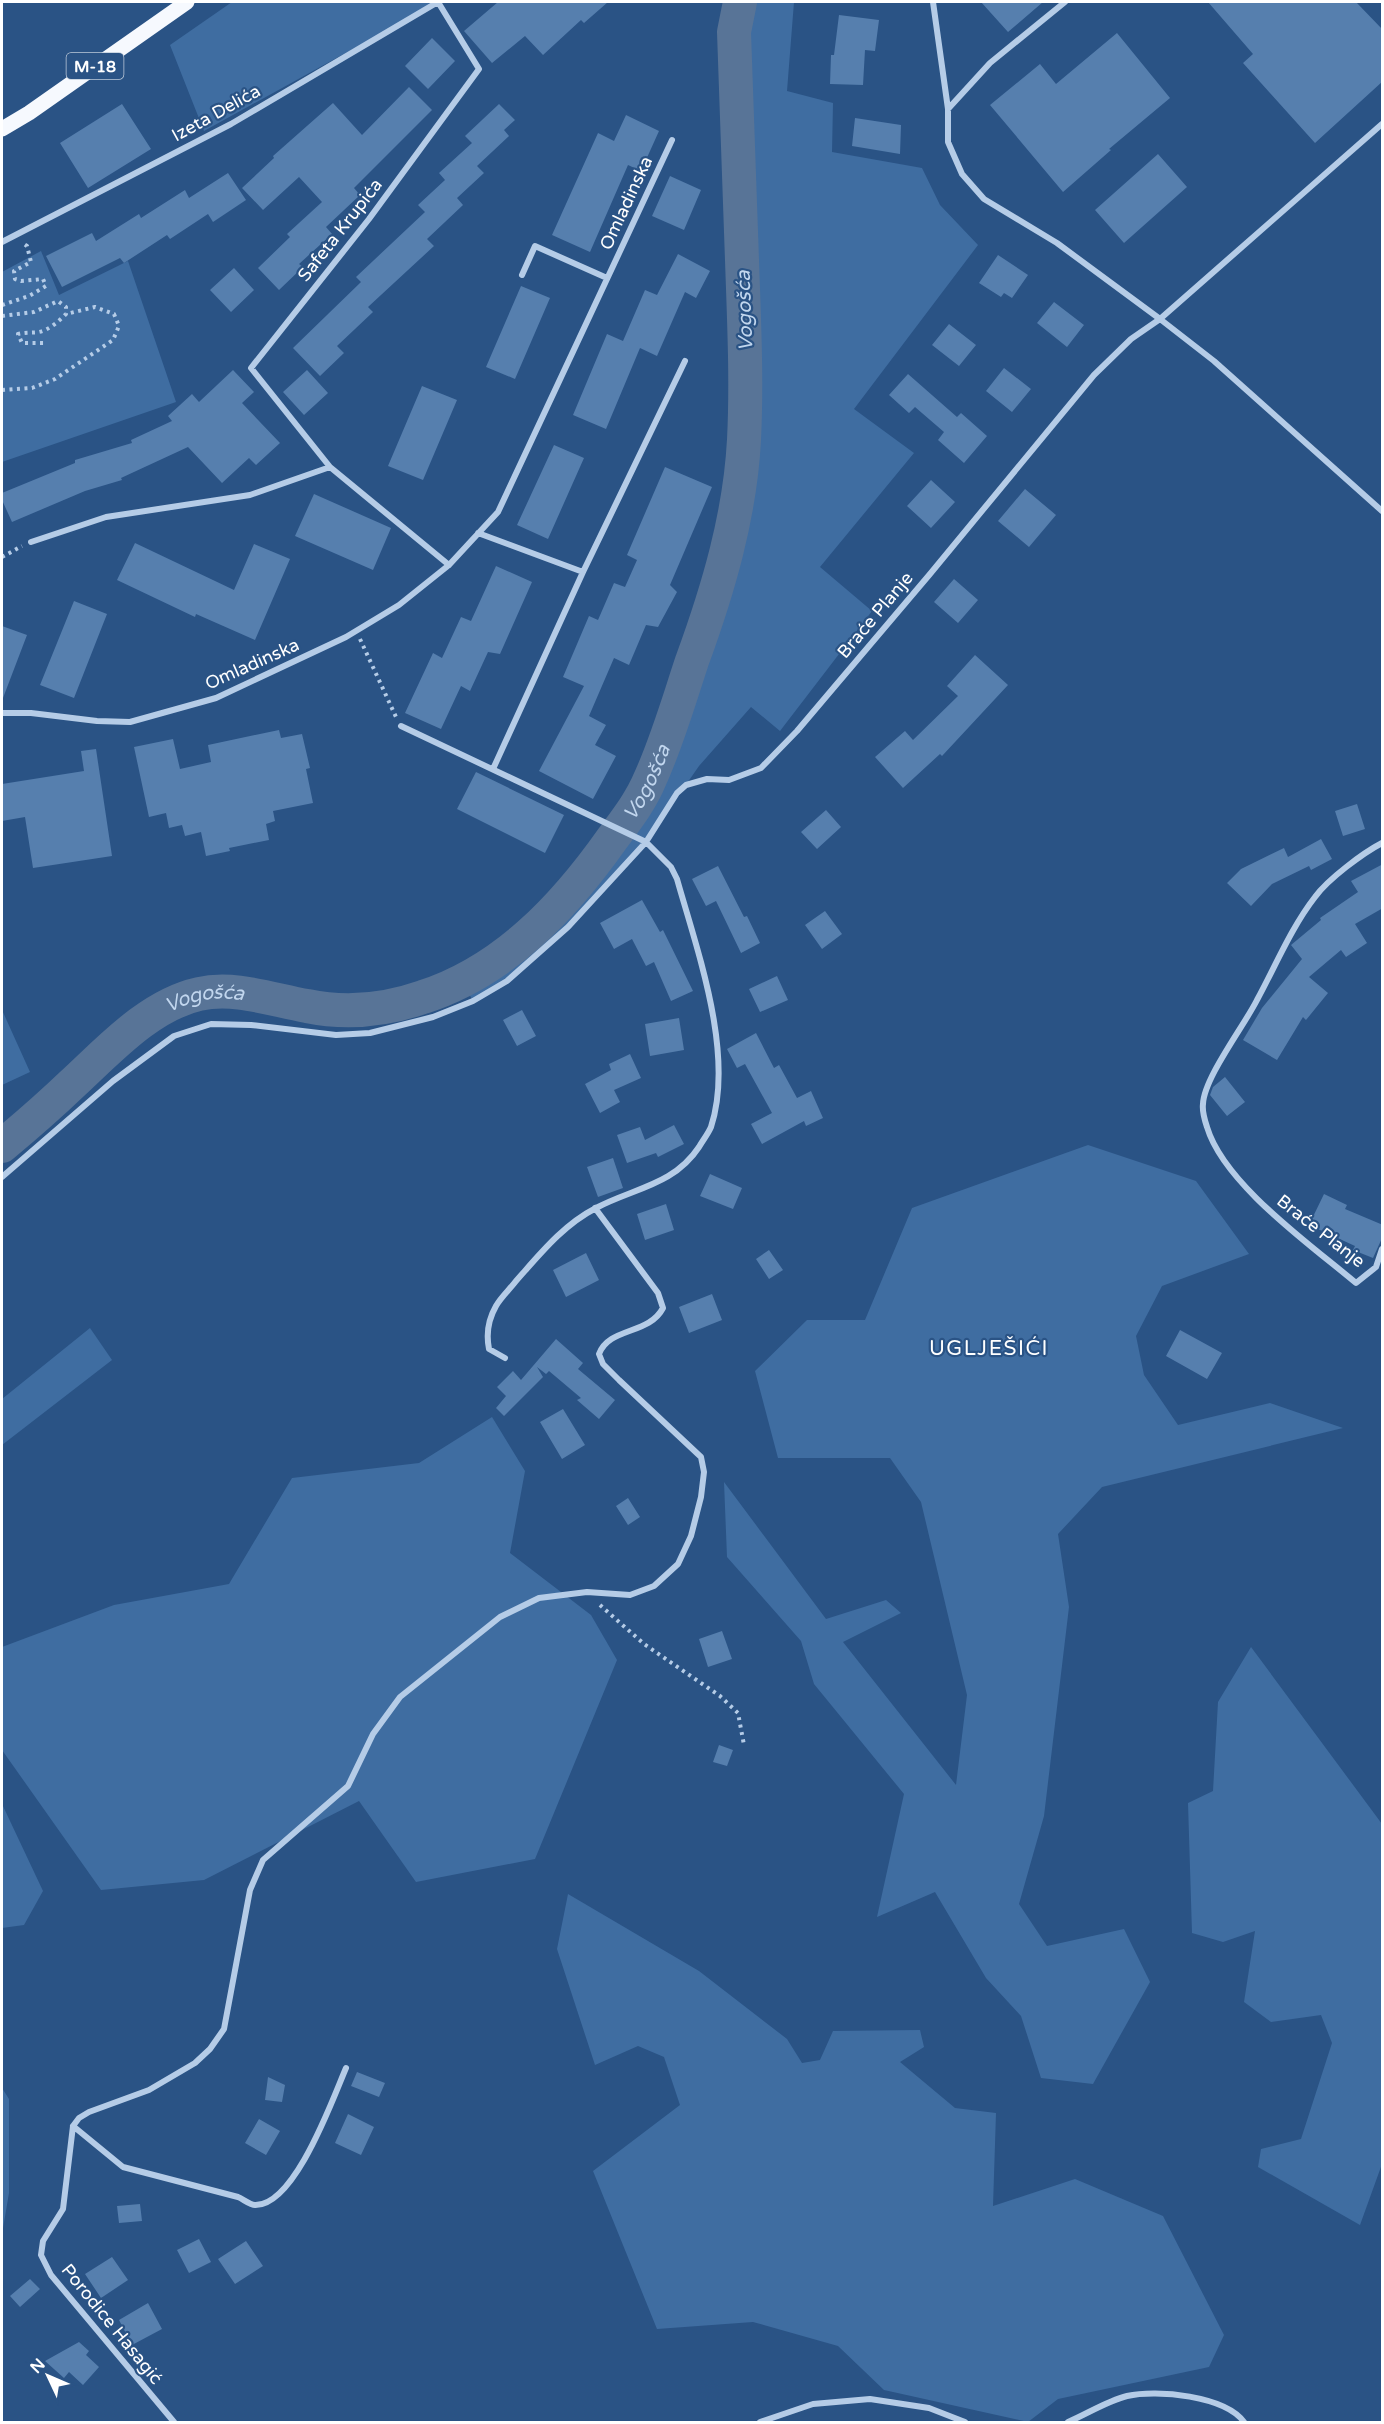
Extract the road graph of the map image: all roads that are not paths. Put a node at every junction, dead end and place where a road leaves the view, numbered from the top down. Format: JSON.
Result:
{"nodes":[{"id":1,"x":187,"y":2,"type":"edge"},
{"id":2,"x":438,"y":2,"type":"edge"},
{"id":3,"x":933,"y":2,"type":"edge"},
{"id":4,"x":1065,"y":2,"type":"edge"},
{"id":5,"x":948,"y":109,"type":"junction"},
{"id":6,"x":1383,"y":124,"type":"edge"},
{"id":7,"x":2,"y":129,"type":"edge"},
{"id":8,"x":672,"y":140,"type":"dead end"},
{"id":9,"x":2,"y":242,"type":"edge"},
{"id":10,"x":522,"y":275,"type":"dead end"},
{"id":11,"x":607,"y":278,"type":"junction"},
{"id":12,"x":1160,"y":319,"type":"junction"},
{"id":13,"x":685,"y":361,"type":"dead end"},
{"id":14,"x":330,"y":467,"type":"junction"},
{"id":15,"x":1383,"y":512,"type":"edge"},
{"id":16,"x":478,"y":533,"type":"junction"},
{"id":17,"x":31,"y":542,"type":"road end"},
{"id":18,"x":449,"y":565,"type":"junction"},
{"id":19,"x":583,"y":573,"type":"junction"},
{"id":20,"x":2,"y":713,"type":"edge"},
{"id":21,"x":401,"y":726,"type":"road end"},
{"id":22,"x":493,"y":769,"type":"junction"},
{"id":23,"x":646,"y":842,"type":"junction"},
{"id":24,"x":1383,"y":843,"type":"edge"},
{"id":25,"x":2,"y":1178,"type":"edge"},
{"id":26,"x":595,"y":1208,"type":"junction"},
{"id":27,"x":1383,"y":1249,"type":"edge"},
{"id":28,"x":505,"y":1358,"type":"dead end"},
{"id":29,"x":346,"y":2068,"type":"dead end"},
{"id":30,"x":74,"y":2126,"type":"junction"},
{"id":31,"x":174,"y":2422,"type":"edge"},
{"id":32,"x":760,"y":2422,"type":"edge"},
{"id":33,"x":965,"y":2422,"type":"edge"},
{"id":34,"x":1068,"y":2422,"type":"edge"},
{"id":35,"x":1244,"y":2422,"type":"edge"}],
"edges":[{"from":1,"to":7,"type":"main road","number":"M-18"},
{"from":2,"to":9,"type":"street","name":"Izeta Delića"},
{"from":2,"to":14,"type":"street","name":"Safeta Krupića"},
{"from":3,"to":5,"type":"street"},
{"from":4,"to":5,"type":"street"},
{"from":5,"to":12,"type":"street"},
{"from":6,"to":12,"type":"street","name":"Braće Planje"},
{"from":8,"to":11,"type":"street","name":"Omladinska"},
{"from":10,"to":11,"type":"street","name":"Omladinska"},
{"from":11,"to":16,"type":"street","name":"Omladinska"},
{"from":12,"to":15,"type":"street"},
{"from":12,"to":23,"type":"street","name":"Braće Planje"},
{"from":13,"to":19,"type":"street"},
{"from":14,"to":17,"type":"street"},
{"from":14,"to":18,"type":"street","name":"Safeta Krupića"},
{"from":16,"to":18,"type":"street","name":"Omladinska"},
{"from":16,"to":19,"type":"street"},
{"from":18,"to":20,"type":"street","name":"Omladinska"},
{"from":19,"to":22,"type":"street"},
{"from":21,"to":22,"type":"street"},
{"from":22,"to":23,"type":"street"},
{"from":23,"to":25,"type":"street","name":"Braće Planje"},
{"from":23,"to":26,"type":"street"},
{"from":24,"to":27,"type":"street","name":"Braće Planje"},
{"from":26,"to":28,"type":"street"},
{"from":26,"to":30,"type":"street"},
{"from":29,"to":30,"type":"street"},
{"from":30,"to":31,"type":"street","name":"Porodice Hasagić"},
{"from":32,"to":33,"type":"street"},
{"from":34,"to":35,"type":"street"}]}
